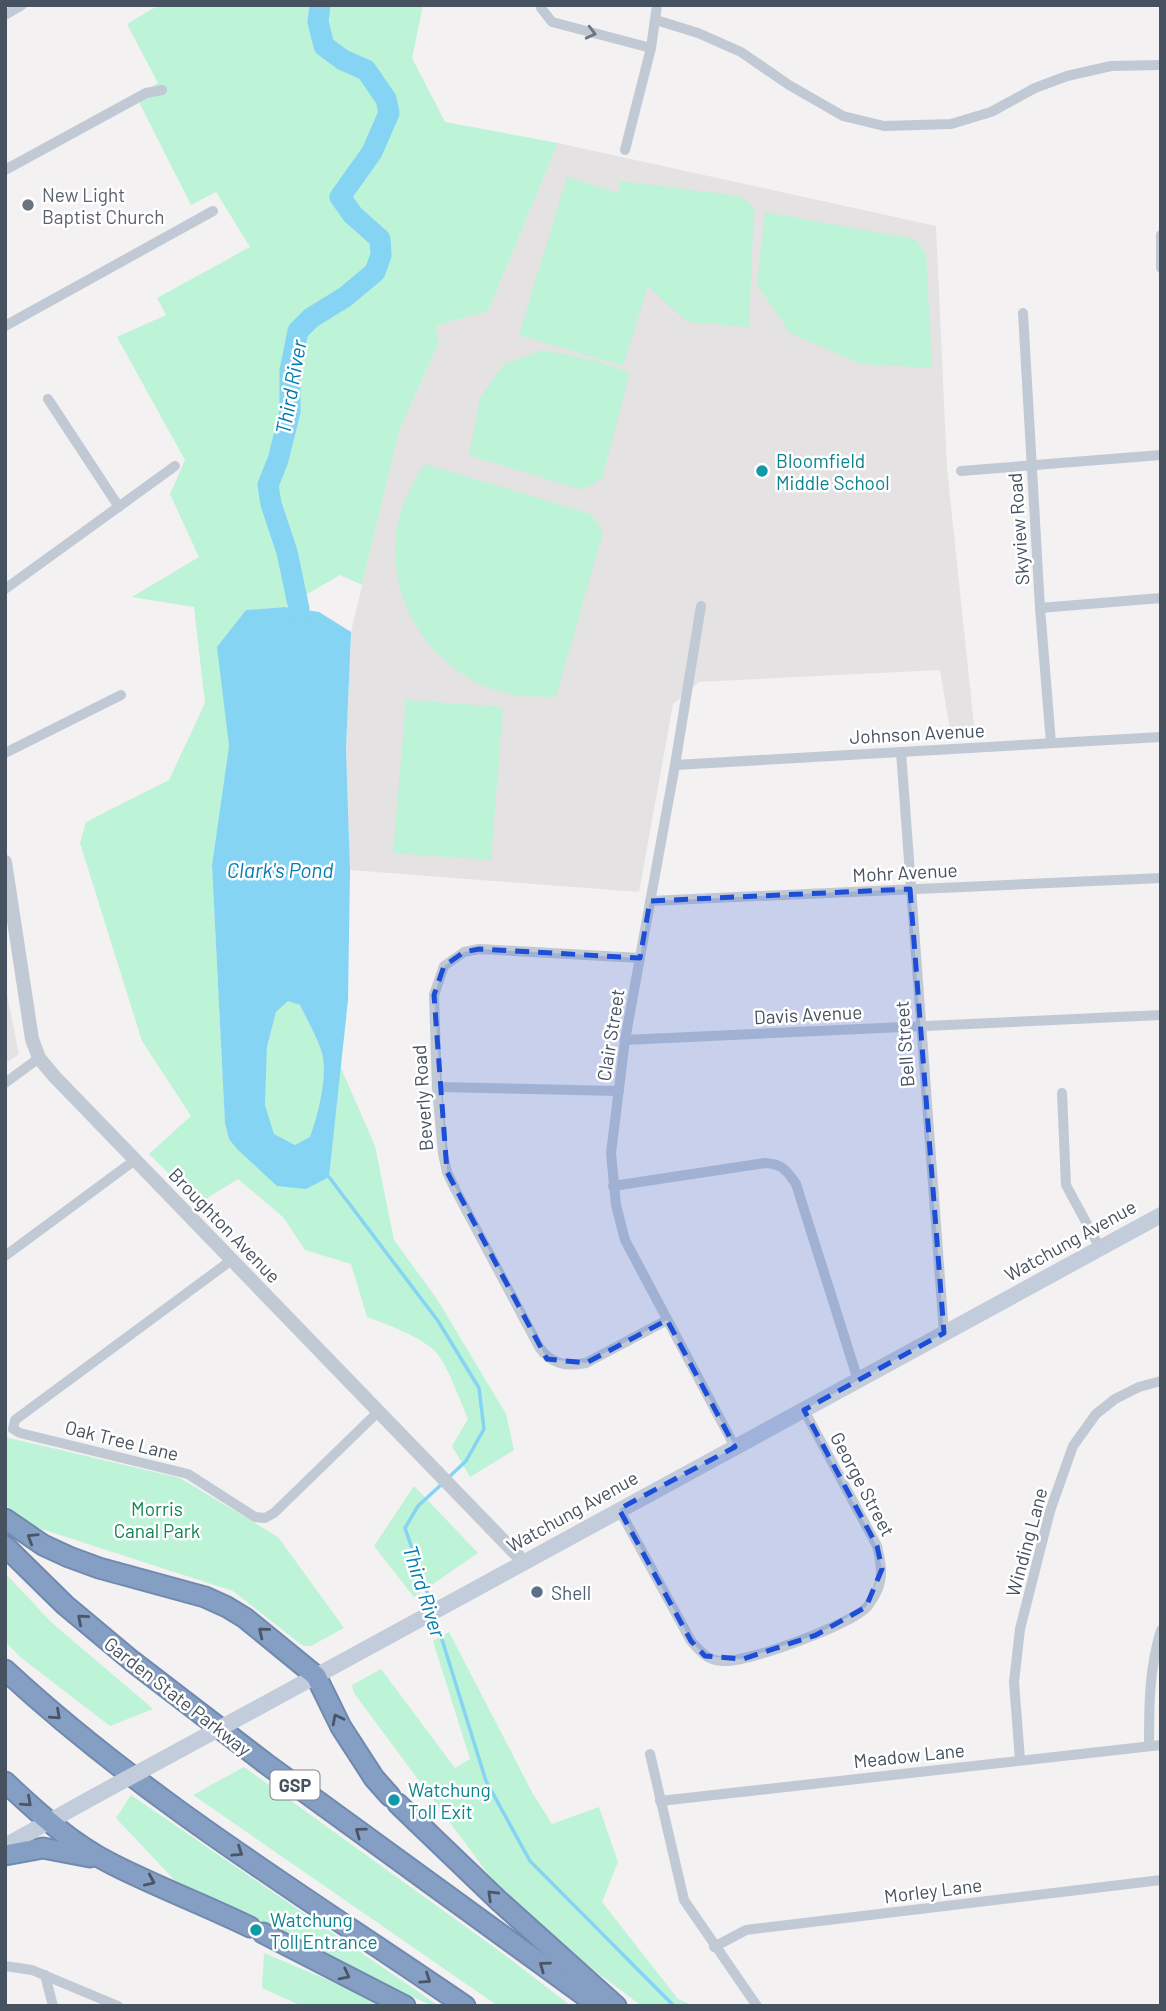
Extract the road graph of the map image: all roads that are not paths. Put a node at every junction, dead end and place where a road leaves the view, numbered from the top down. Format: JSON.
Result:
{"nodes":[{"id":1,"x":22,"y":5,"type":"edge"},
{"id":2,"x":541,"y":5,"type":"edge"},
{"id":3,"x":657,"y":5,"type":"edge"},
{"id":4,"x":5,"y":15,"type":"edge"},
{"id":5,"x":656,"y":20,"type":"junction"},
{"id":6,"x":651,"y":48,"type":"junction"},
{"id":7,"x":1161,"y":65,"type":"edge"},
{"id":8,"x":162,"y":90,"type":"dead end"},
{"id":9,"x":625,"y":150,"type":"dead end"},
{"id":10,"x":5,"y":170,"type":"edge"},
{"id":11,"x":213,"y":211,"type":"dead end"},
{"id":12,"x":1161,"y":235,"type":"edge"},
{"id":13,"x":1161,"y":268,"type":"edge"},
{"id":14,"x":1023,"y":313,"type":"dead end"},
{"id":15,"x":5,"y":326,"type":"edge"},
{"id":16,"x":48,"y":398,"type":"dead end"},
{"id":17,"x":1161,"y":455,"type":"edge"},
{"id":18,"x":1031,"y":465,"type":"junction"},
{"id":19,"x":175,"y":466,"type":"dead end"},
{"id":20,"x":961,"y":471,"type":"dead end"},
{"id":21,"x":119,"y":507,"type":"junction"},
{"id":22,"x":5,"y":590,"type":"edge"},
{"id":23,"x":1161,"y":598,"type":"edge"},
{"id":24,"x":701,"y":606,"type":"dead end"},
{"id":25,"x":1040,"y":608,"type":"junction"},
{"id":26,"x":121,"y":695,"type":"dead end"},
{"id":27,"x":1161,"y":737,"type":"edge"},
{"id":28,"x":1051,"y":743,"type":"junction"},
{"id":29,"x":901,"y":752,"type":"junction"},
{"id":30,"x":5,"y":753,"type":"edge"},
{"id":31,"x":675,"y":765,"type":"junction"},
{"id":32,"x":5,"y":862,"type":"edge"},
{"id":33,"x":1161,"y":878,"type":"edge"},
{"id":34,"x":910,"y":890,"type":"junction"},
{"id":35,"x":650,"y":901,"type":"junction"},
{"id":36,"x":640,"y":957,"type":"junction"},
{"id":37,"x":1161,"y":1015,"type":"edge"},
{"id":38,"x":920,"y":1026,"type":"junction"},
{"id":39,"x":625,"y":1040,"type":"junction"},
{"id":40,"x":39,"y":1058,"type":"junction"},
{"id":41,"x":5,"y":1083,"type":"edge"},
{"id":42,"x":437,"y":1087,"type":"junction"},
{"id":43,"x":619,"y":1090,"type":"junction"},
{"id":44,"x":1062,"y":1093,"type":"dead end"},
{"id":45,"x":135,"y":1160,"type":"junction"},
{"id":46,"x":613,"y":1186,"type":"junction"},
{"id":47,"x":1161,"y":1214,"type":"edge"},
{"id":48,"x":1100,"y":1248,"type":"junction"},
{"id":49,"x":5,"y":1256,"type":"edge"},
{"id":50,"x":233,"y":1259,"type":"junction"},
{"id":51,"x":667,"y":1320,"type":"junction"},
{"id":52,"x":944,"y":1333,"type":"junction"},
{"id":53,"x":858,"y":1380,"type":"junction"},
{"id":54,"x":1161,"y":1381,"type":"edge"},
{"id":55,"x":804,"y":1410,"type":"junction"},
{"id":56,"x":379,"y":1411,"type":"junction"},
{"id":57,"x":735,"y":1447,"type":"junction"},
{"id":58,"x":619,"y":1509,"type":"junction"},
{"id":59,"x":5,"y":1519,"type":"edge"},
{"id":60,"x":5,"y":1546,"type":"edge"},
{"id":61,"x":523,"y":1561,"type":"junction"},
{"id":62,"x":1161,"y":1630,"type":"edge"},
{"id":63,"x":5,"y":1670,"type":"edge"},
{"id":64,"x":316,"y":1676,"type":"junction"},
{"id":65,"x":1155,"y":1745,"type":"edge"},
{"id":66,"x":650,"y":1754,"type":"dead end"},
{"id":67,"x":1020,"y":1760,"type":"junction"},
{"id":68,"x":5,"y":1782,"type":"edge"},
{"id":69,"x":660,"y":1801,"type":"junction"},
{"id":70,"x":49,"y":1822,"type":"junction"},
{"id":71,"x":5,"y":1846,"type":"edge"},
{"id":72,"x":5,"y":1856,"type":"edge"},
{"id":73,"x":112,"y":1864,"type":"junction"},
{"id":74,"x":1161,"y":1880,"type":"edge"},
{"id":75,"x":714,"y":1947,"type":"junction"},
{"id":76,"x":5,"y":1966,"type":"edge"},
{"id":77,"x":45,"y":1975,"type":"junction"},
{"id":78,"x":52,"y":2006,"type":"edge"},
{"id":79,"x":118,"y":2006,"type":"edge"},
{"id":80,"x":405,"y":2006,"type":"edge"},
{"id":81,"x":466,"y":2006,"type":"edge"},
{"id":82,"x":599,"y":2006,"type":"edge"},
{"id":83,"x":616,"y":2006,"type":"edge"},
{"id":84,"x":757,"y":2006,"type":"edge"}],
"edges":[{"from":1,"to":4,"type":"street"},
{"from":2,"to":6,"type":"street","one_way":true},
{"from":3,"to":5,"type":"street"},
{"from":5,"to":6,"type":"street"},
{"from":5,"to":7,"type":"street"},
{"from":6,"to":9,"type":"street"},
{"from":8,"to":10,"type":"street"},
{"from":11,"to":15,"type":"street"},
{"from":12,"to":13,"type":"street"},
{"from":14,"to":18,"type":"street","name":"Skyview Road"},
{"from":16,"to":21,"type":"street"},
{"from":17,"to":18,"type":"street"},
{"from":18,"to":20,"type":"street"},
{"from":18,"to":25,"type":"street","name":"Skyview Road"},
{"from":19,"to":21,"type":"street"},
{"from":21,"to":22,"type":"street"},
{"from":23,"to":25,"type":"street"},
{"from":24,"to":31,"type":"street","name":"Clair Street"},
{"from":25,"to":28,"type":"street","name":"Skyview Road"},
{"from":26,"to":30,"type":"street"},
{"from":27,"to":28,"type":"street","name":"Johnson Avenue"},
{"from":28,"to":29,"type":"street","name":"Johnson Avenue"},
{"from":29,"to":31,"type":"street","name":"Johnson Avenue"},
{"from":29,"to":34,"type":"street","name":"Bell Street"},
{"from":31,"to":35,"type":"street","name":"Clair Street"},
{"from":32,"to":40,"type":"street","name":"Broughton Avenue"},
{"from":33,"to":34,"type":"street","name":"Mohr Avenue"},
{"from":34,"to":35,"type":"street","name":"Mohr Avenue"},
{"from":34,"to":38,"type":"street","name":"Bell Street"},
{"from":35,"to":36,"type":"street","name":"Clair Street"},
{"from":36,"to":39,"type":"street","name":"Clair Street"},
{"from":36,"to":42,"type":"street","name":"Beverly Road"},
{"from":37,"to":38,"type":"street","name":"Davis Avenue"},
{"from":38,"to":39,"type":"street","name":"Davis Avenue"},
{"from":38,"to":52,"type":"street","name":"Bell Street"},
{"from":39,"to":43,"type":"street","name":"Clair Street"},
{"from":40,"to":41,"type":"street"},
{"from":40,"to":45,"type":"street","name":"Broughton Avenue"},
{"from":42,"to":43,"type":"street"},
{"from":42,"to":51,"type":"street","name":"Beverly Road"},
{"from":43,"to":46,"type":"street","name":"Clair Street"},
{"from":44,"to":48,"type":"street"},
{"from":45,"to":49,"type":"street"},
{"from":45,"to":50,"type":"street","name":"Broughton Avenue"},
{"from":46,"to":51,"type":"street","name":"Clair Street"},
{"from":46,"to":53,"type":"street"},
{"from":47,"to":48,"type":"main road","name":"Watchung Avenue"},
{"from":48,"to":52,"type":"main road","name":"Watchung Avenue"},
{"from":50,"to":56,"type":"street","name":"Broughton Avenue"},
{"from":50,"to":56,"type":"street","name":"Oak Tree Lane"},
{"from":51,"to":57,"type":"street","name":"Clair Street"},
{"from":52,"to":53,"type":"main road","name":"Watchung Avenue"},
{"from":53,"to":55,"type":"main road","name":"Watchung Avenue"},
{"from":54,"to":67,"type":"street","name":"Winding Lane"},
{"from":55,"to":57,"type":"main road","name":"Watchung Avenue"},
{"from":55,"to":58,"type":"street","name":"George Street"},
{"from":56,"to":61,"type":"street","name":"Broughton Avenue"},
{"from":57,"to":58,"type":"main road","name":"Watchung Avenue"},
{"from":58,"to":61,"type":"main road","name":"Watchung Avenue"},
{"from":64,"to":59,"type":"highway","one_way":true},
{"from":82,"to":60,"type":"highway","name":"Garden State Parkway","number":"GSP","one_way":true},
{"from":61,"to":64,"type":"main road","name":"Watchung Avenue"},
{"from":62,"to":65,"type":"street"},
{"from":63,"to":81,"type":"highway","one_way":true},
{"from":64,"to":70,"type":"main road","name":"Watchung Avenue","bridge":true},
{"from":83,"to":64,"type":"highway","one_way":true},
{"from":65,"to":67,"type":"street","name":"Meadow Lane"},
{"from":66,"to":69,"type":"street"},
{"from":67,"to":69,"type":"street","name":"Meadow Lane"},
{"from":68,"to":70,"type":"highway","one_way":true},
{"from":69,"to":75,"type":"street"},
{"from":70,"to":71,"type":"main road","name":"Watchung Avenue"},
{"from":70,"to":73,"type":"highway"},
{"from":72,"to":73,"type":"highway"},
{"from":73,"to":80,"type":"highway","one_way":true},
{"from":74,"to":75,"type":"street","name":"Morley Lane"},
{"from":75,"to":84,"type":"street"},
{"from":76,"to":77,"type":"street"},
{"from":77,"to":78,"type":"street"},
{"from":77,"to":79,"type":"street"}]}
